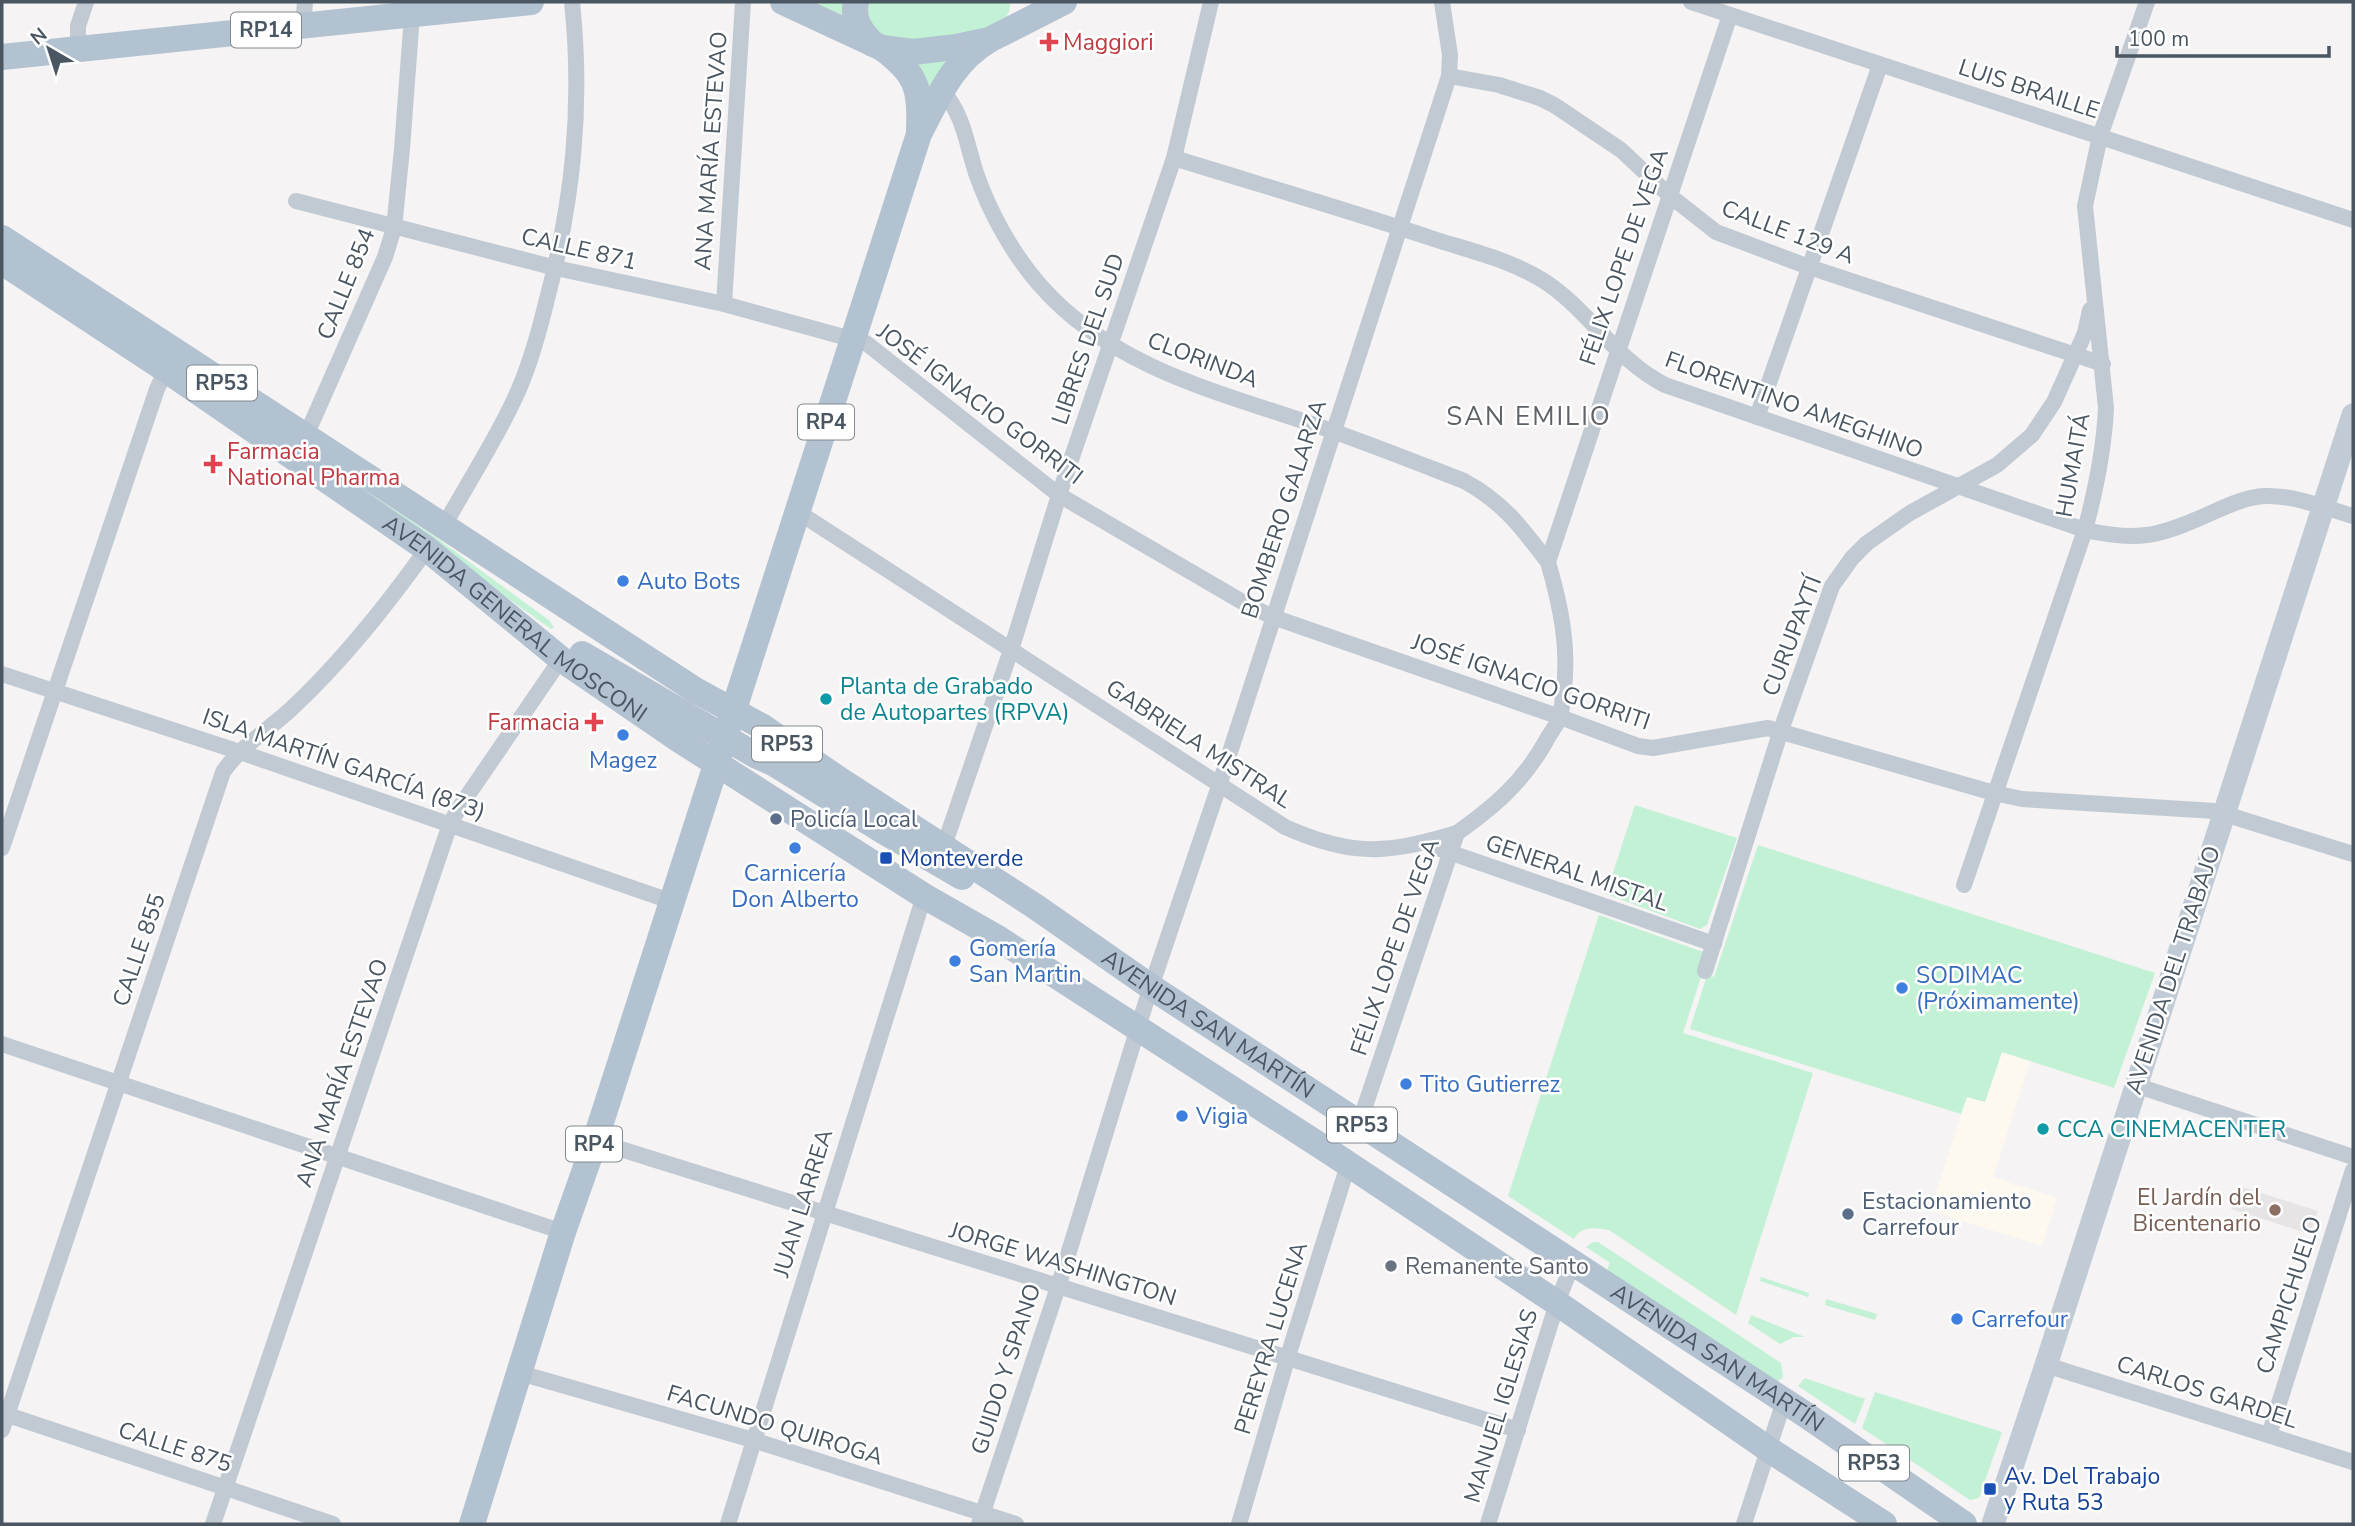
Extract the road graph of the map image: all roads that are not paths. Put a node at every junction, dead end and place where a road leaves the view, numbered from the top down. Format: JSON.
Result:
{"nodes":[{"id":1,"x":86,"y":2,"type":"edge"},
{"id":2,"x":531,"y":2,"type":"edge"},
{"id":3,"x":572,"y":2,"type":"edge"},
{"id":4,"x":743,"y":2,"type":"edge"},
{"id":5,"x":783,"y":2,"type":"edge"},
{"id":6,"x":856,"y":2,"type":"edge"},
{"id":7,"x":1017,"y":2,"type":"edge"},
{"id":8,"x":1064,"y":2,"type":"edge"},
{"id":9,"x":1211,"y":2,"type":"edge"},
{"id":10,"x":1442,"y":2,"type":"edge"},
{"id":11,"x":1691,"y":2,"type":"edge"},
{"id":12,"x":2147,"y":2,"type":"edge"},
{"id":13,"x":304,"y":14,"type":"edge"},
{"id":14,"x":412,"y":15,"type":"junction"},
{"id":15,"x":1730,"y":15,"type":"junction"},
{"id":16,"x":993,"y":38,"type":"junction"},
{"id":17,"x":878,"y":46,"type":"junction"},
{"id":18,"x":78,"y":49,"type":"junction"},
{"id":19,"x":2,"y":57,"type":"edge"},
{"id":20,"x":1880,"y":65,"type":"junction"},
{"id":21,"x":1449,"y":76,"type":"junction"},
{"id":22,"x":942,"y":90,"type":"junction"},
{"id":23,"x":919,"y":134,"type":"junction"},
{"id":24,"x":2100,"y":136,"type":"junction"},
{"id":25,"x":1174,"y":158,"type":"junction"},
{"id":26,"x":1669,"y":195,"type":"junction"},
{"id":27,"x":296,"y":201,"type":"dead end"},
{"id":28,"x":2353,"y":220,"type":"edge"},
{"id":29,"x":1400,"y":227,"type":"junction"},
{"id":30,"x":394,"y":228,"type":"junction"},
{"id":31,"x":2,"y":238,"type":"edge"},
{"id":32,"x":2,"y":262,"type":"edge"},
{"id":33,"x":1809,"y":267,"type":"junction"},
{"id":34,"x":556,"y":268,"type":"junction"},
{"id":35,"x":2093,"y":293,"type":"junction"},
{"id":36,"x":724,"y":304,"type":"junction"},
{"id":37,"x":853,"y":338,"type":"junction"},
{"id":38,"x":1110,"y":345,"type":"junction"},
{"id":39,"x":1617,"y":351,"type":"junction"},
{"id":40,"x":2075,"y":356,"type":"junction"},
{"id":41,"x":2102,"y":364,"type":"junction"},
{"id":42,"x":166,"y":370,"type":"junction"},
{"id":43,"x":2353,"y":415,"type":"edge"},
{"id":44,"x":1757,"y":417,"type":"junction"},
{"id":45,"x":1334,"y":431,"type":"junction"},
{"id":46,"x":305,"y":438,"type":"junction"},
{"id":47,"x":1959,"y":488,"type":"junction"},
{"id":48,"x":1059,"y":495,"type":"junction"},
{"id":49,"x":2324,"y":507,"type":"junction"},
{"id":50,"x":798,"y":512,"type":"junction"},
{"id":51,"x":2353,"y":516,"type":"edge"},
{"id":52,"x":444,"y":526,"type":"junction"},
{"id":53,"x":2085,"y":530,"type":"junction"},
{"id":54,"x":427,"y":549,"type":"junction"},
{"id":55,"x":1548,"y":562,"type":"junction"},
{"id":56,"x":1273,"y":617,"type":"junction"},
{"id":57,"x":1011,"y":650,"type":"junction"},
{"id":58,"x":561,"y":659,"type":"junction"},
{"id":59,"x":2,"y":674,"type":"edge"},
{"id":60,"x":55,"y":691,"type":"junction"},
{"id":61,"x":733,"y":711,"type":"junction"},
{"id":62,"x":1560,"y":717,"type":"junction"},
{"id":63,"x":1781,"y":730,"type":"junction"},
{"id":64,"x":724,"y":737,"type":"junction"},
{"id":65,"x":240,"y":752,"type":"junction"},
{"id":66,"x":716,"y":763,"type":"junction"},
{"id":67,"x":1219,"y":786,"type":"junction"},
{"id":68,"x":1994,"y":793,"type":"junction"},
{"id":69,"x":2225,"y":813,"type":"junction"},
{"id":70,"x":450,"y":824,"type":"junction"},
{"id":71,"x":1457,"y":833,"type":"junction"},
{"id":72,"x":1425,"y":843,"type":"junction"},
{"id":73,"x":944,"y":846,"type":"junction"},
{"id":74,"x":2,"y":848,"type":"edge"},
{"id":75,"x":1450,"y":853,"type":"junction"},
{"id":76,"x":2353,"y":854,"type":"edge"},
{"id":77,"x":1964,"y":885,"type":"dead end"},
{"id":78,"x":924,"y":896,"type":"junction"},
{"id":79,"x":670,"y":901,"type":"junction"},
{"id":80,"x":1714,"y":944,"type":"junction"},
{"id":81,"x":1126,"y":969,"type":"junction"},
{"id":82,"x":1705,"y":971,"type":"dead end"},
{"id":83,"x":1151,"y":987,"type":"junction"},
{"id":84,"x":1138,"y":1028,"type":"junction"},
{"id":85,"x":2,"y":1044,"type":"edge"},
{"id":86,"x":118,"y":1084,"type":"junction"},
{"id":87,"x":2135,"y":1085,"type":"junction"},
{"id":88,"x":1359,"y":1124,"type":"junction"},
{"id":89,"x":595,"y":1141,"type":"junction"},
{"id":90,"x":338,"y":1156,"type":"junction"},
{"id":91,"x":2353,"y":1157,"type":"edge"},
{"id":92,"x":1348,"y":1165,"type":"junction"},
{"id":93,"x":2353,"y":1170,"type":"edge"},
{"id":94,"x":824,"y":1214,"type":"junction"},
{"id":95,"x":563,"y":1232,"type":"junction"},
{"id":96,"x":1573,"y":1262,"type":"junction"},
{"id":97,"x":1058,"y":1287,"type":"junction"},
{"id":98,"x":1557,"y":1303,"type":"junction"},
{"id":99,"x":1288,"y":1356,"type":"junction"},
{"id":100,"x":2046,"y":1365,"type":"junction"},
{"id":101,"x":520,"y":1373,"type":"junction"},
{"id":102,"x":1784,"y":1401,"type":"junction"},
{"id":103,"x":3,"y":1420,"type":"edge"},
{"id":104,"x":1518,"y":1430,"type":"junction"},
{"id":105,"x":2269,"y":1435,"type":"junction"},
{"id":106,"x":753,"y":1440,"type":"junction"},
{"id":107,"x":1768,"y":1449,"type":"junction"},
{"id":108,"x":2353,"y":1462,"type":"edge"},
{"id":109,"x":226,"y":1488,"type":"junction"},
{"id":110,"x":981,"y":1519,"type":"edge"},
{"id":111,"x":213,"y":1524,"type":"edge"},
{"id":112,"x":333,"y":1524,"type":"edge"},
{"id":113,"x":472,"y":1524,"type":"edge"},
{"id":114,"x":728,"y":1524,"type":"edge"},
{"id":115,"x":1016,"y":1524,"type":"edge"},
{"id":116,"x":1239,"y":1524,"type":"edge"},
{"id":117,"x":1488,"y":1524,"type":"edge"},
{"id":118,"x":1744,"y":1524,"type":"edge"},
{"id":119,"x":1884,"y":1524,"type":"edge"},
{"id":120,"x":1964,"y":1524,"type":"edge"},
{"id":121,"x":1993,"y":1524,"type":"edge"}],
"edges":[{"from":1,"to":18,"type":"street"},
{"from":2,"to":14,"type":"main road","number":"RP14"},
{"from":3,"to":34,"type":"street"},
{"from":4,"to":36,"type":"street","name":"ANA MARÍA ESTEVAO"},
{"from":5,"to":17,"type":"main road"},
{"from":6,"to":17,"type":"main road","number":"RP4"},
{"from":7,"to":16,"type":"main road","number":"RP4"},
{"from":8,"to":16,"type":"main road"},
{"from":9,"to":25,"type":"street","name":"LIBRES DEL SUD"},
{"from":10,"to":21,"type":"street","name":"BOMBERO GALARZA"},
{"from":11,"to":15,"type":"street","name":"LUIS BRAILLE"},
{"from":12,"to":24,"type":"street","name":"HUMAITÁ"},
{"from":13,"to":14,"type":"main road","number":"RP14"},
{"from":13,"to":18,"type":"main road","number":"RP14"},
{"from":14,"to":30,"type":"street","name":"CALLE 854"},
{"from":15,"to":20,"type":"street","name":"LUIS BRAILLE"},
{"from":15,"to":26,"type":"street","name":"FÉLIX LOPE DE VEGA"},
{"from":16,"to":17,"type":"main road"},
{"from":16,"to":22,"type":"main road","number":"RP4"},
{"from":17,"to":23,"type":"main road","number":"RP4"},
{"from":18,"to":19,"type":"main road","number":"RP14"},
{"from":20,"to":24,"type":"street","name":"LUIS BRAILLE"},
{"from":20,"to":33,"type":"street"},
{"from":21,"to":26,"type":"street","name":"CALLE 129 A"},
{"from":21,"to":29,"type":"street","name":"BOMBERO GALARZA"},
{"from":22,"to":23,"type":"main road","number":"RP4"},
{"from":22,"to":38,"type":"street","name":"CLORINDA"},
{"from":23,"to":37,"type":"main road","number":"RP4"},
{"from":24,"to":28,"type":"street","name":"LUIS BRAILLE"},
{"from":24,"to":35,"type":"street","name":"HUMAITÁ"},
{"from":25,"to":29,"type":"street","name":"FLORENTINO AMEGHINO"},
{"from":25,"to":38,"type":"street","name":"LIBRES DEL SUD"},
{"from":26,"to":33,"type":"street","name":"CALLE 129 A"},
{"from":26,"to":39,"type":"street","name":"FÉLIX LOPE DE VEGA"},
{"from":27,"to":30,"type":"street","name":"CALLE 871"},
{"from":29,"to":39,"type":"street","name":"FLORENTINO AMEGHINO"},
{"from":29,"to":45,"type":"street","name":"BOMBERO GALARZA"},
{"from":30,"to":34,"type":"street","name":"CALLE 871"},
{"from":30,"to":46,"type":"street","name":"CALLE 854"},
{"from":31,"to":46,"type":"main road","name":"AVENIDA GENERAL MOSCONI","number":"RP53"},
{"from":32,"to":42,"type":"main road","name":"AVENIDA GENERAL MOSCONI","number":"RP53"},
{"from":33,"to":40,"type":"street","name":"CALLE 129 A"},
{"from":33,"to":44,"type":"street"},
{"from":34,"to":36,"type":"street","name":"CALLE 871"},
{"from":34,"to":52,"type":"street"},
{"from":35,"to":40,"type":"street","name":"CURUPAYTÍ"},
{"from":35,"to":41,"type":"street","name":"HUMAITÁ"},
{"from":36,"to":37,"type":"street","name":"CALLE 871"},
{"from":37,"to":48,"type":"street","name":"JOSÉ IGNACIO GORRITI"},
{"from":37,"to":50,"type":"main road","number":"RP4"},
{"from":38,"to":45,"type":"street","name":"CLORINDA"},
{"from":38,"to":48,"type":"street","name":"LIBRES DEL SUD"},
{"from":39,"to":44,"type":"street","name":"FLORENTINO AMEGHINO"},
{"from":39,"to":55,"type":"street","name":"FÉLIX LOPE DE VEGA"},
{"from":40,"to":41,"type":"street","name":"CALLE 129 A"},
{"from":40,"to":47,"type":"street","name":"CURUPAYTÍ"},
{"from":41,"to":53,"type":"street","name":"HUMAITÁ"},
{"from":42,"to":54,"type":"main road","name":"AVENIDA GENERAL MOSCONI","number":"RP53"},
{"from":42,"to":60,"type":"street"},
{"from":43,"to":49,"type":"main road","name":"AVENIDA DEL TRABAJO"},
{"from":44,"to":47,"type":"street","name":"FLORENTINO AMEGHINO"},
{"from":45,"to":55,"type":"street","name":"CLORINDA"},
{"from":45,"to":56,"type":"street","name":"BOMBERO GALARZA"},
{"from":46,"to":52,"type":"main road","name":"AVENIDA GENERAL MOSCONI","number":"RP53"},
{"from":47,"to":53,"type":"street","name":"FLORENTINO AMEGHINO"},
{"from":47,"to":63,"type":"street","name":"CURUPAYTÍ"},
{"from":48,"to":56,"type":"street","name":"JOSÉ IGNACIO GORRITI"},
{"from":48,"to":57,"type":"street","name":"LIBRES DEL SUD"},
{"from":49,"to":51,"type":"street","name":"FLORENTINO AMEGHINO"},
{"from":49,"to":53,"type":"street","name":"FLORENTINO AMEGHINO"},
{"from":49,"to":69,"type":"main road","name":"AVENIDA DEL TRABAJO"},
{"from":50,"to":57,"type":"street","name":"GABRIELA MISTRAL"},
{"from":50,"to":61,"type":"main road","number":"RP4"},
{"from":52,"to":61,"type":"main road","name":"AVENIDA GENERAL MOSCONI","number":"RP53"},
{"from":53,"to":68,"type":"street","name":"HUMAITÁ"},
{"from":54,"to":58,"type":"main road","name":"AVENIDA GENERAL MOSCONI","number":"RP53"},
{"from":54,"to":64,"type":"main road","number":"RP53"},
{"from":54,"to":65,"type":"street","name":"CALLE 855"},
{"from":55,"to":62,"type":"street","name":"FÉLIX LOPE DE VEGA"},
{"from":56,"to":62,"type":"street","name":"JOSÉ IGNACIO GORRITI"},
{"from":56,"to":67,"type":"street","name":"BOMBERO GALARZA"},
{"from":57,"to":67,"type":"street","name":"GABRIELA MISTRAL"},
{"from":57,"to":73,"type":"street","name":"LIBRES DEL SUD"},
{"from":58,"to":66,"type":"main road","name":"AVENIDA GENERAL MOSCONI","number":"RP53"},
{"from":58,"to":70,"type":"street","name":"ANA MARÍA ESTEVAO"},
{"from":59,"to":60,"type":"street","name":"ISLA MARTÍN GARCÍA (873)"},
{"from":60,"to":65,"type":"street","name":"ISLA MARTÍN GARCÍA (873)"},
{"from":60,"to":74,"type":"street"},
{"from":61,"to":64,"type":"main road","number":"RP4"},
{"from":61,"to":73,"type":"main road","name":"AVENIDA SAN MARTÍN","number":"RP53"},
{"from":62,"to":63,"type":"street","name":"JOSÉ IGNACIO GORRITI"},
{"from":62,"to":71,"type":"street","name":"FÉLIX LOPE DE VEGA"},
{"from":63,"to":68,"type":"street","name":"JOSÉ IGNACIO GORRITI"},
{"from":63,"to":80,"type":"street","name":"CURUPAYTÍ"},
{"from":64,"to":66,"type":"main road","number":"RP4"},
{"from":64,"to":81,"type":"main road","number":"RP53"},
{"from":65,"to":70,"type":"street","name":"ISLA MARTÍN GARCÍA (873)"},
{"from":65,"to":86,"type":"street","name":"CALLE 855"},
{"from":66,"to":78,"type":"main road","name":"AVENIDA SAN MARTÍN","number":"RP53"},
{"from":66,"to":79,"type":"main road","number":"RP4"},
{"from":67,"to":72,"type":"street","name":"GABRIELA MISTRAL"},
{"from":67,"to":83,"type":"street","name":"BOMBERO GALARZA"},
{"from":68,"to":69,"type":"street","name":"JOSÉ IGNACIO GORRITI"},
{"from":68,"to":77,"type":"street","name":"HUMAITÁ"},
{"from":69,"to":76,"type":"street","name":"JOSÉ IGNACIO GORRITI"},
{"from":69,"to":87,"type":"main road","name":"AVENIDA DEL TRABAJO"},
{"from":70,"to":79,"type":"street","name":"ISLA MARTÍN GARCÍA (873)"},
{"from":70,"to":90,"type":"street","name":"ANA MARÍA ESTEVAO"},
{"from":71,"to":72,"type":"street","name":"GABRIELA MISTRAL"},
{"from":71,"to":75,"type":"street","name":"FÉLIX LOPE DE VEGA"},
{"from":72,"to":75,"type":"street","name":"GENERAL MISTAL"},
{"from":73,"to":81,"type":"main road","name":"AVENIDA SAN MARTÍN","number":"RP53"},
{"from":75,"to":80,"type":"street","name":"GENERAL MISTAL"},
{"from":75,"to":88,"type":"street","name":"FÉLIX LOPE DE VEGA"},
{"from":78,"to":84,"type":"main road","name":"AVENIDA SAN MARTÍN","number":"RP53"},
{"from":78,"to":94,"type":"street","name":"JUAN LARREA"},
{"from":79,"to":89,"type":"main road","number":"RP4"},
{"from":80,"to":82,"type":"street","name":"CURUPAYTÍ"},
{"from":81,"to":83,"type":"main road","name":"AVENIDA SAN MARTÍN","number":"RP53"},
{"from":83,"to":84,"type":"street","name":"BOMBERO GALARZA"},
{"from":83,"to":88,"type":"main road","name":"AVENIDA SAN MARTÍN","number":"RP53"},
{"from":84,"to":92,"type":"main road","name":"AVENIDA SAN MARTÍN","number":"RP53"},
{"from":84,"to":97,"type":"street","name":"GUIDO Y SPANO"},
{"from":85,"to":86,"type":"street"},
{"from":86,"to":90,"type":"street"},
{"from":86,"to":103,"type":"street","name":"CALLE 855"},
{"from":87,"to":91,"type":"street"},
{"from":87,"to":100,"type":"main road","name":"AVENIDA DEL TRABAJO"},
{"from":88,"to":96,"type":"main road","name":"AVENIDA SAN MARTÍN","number":"RP53"},
{"from":89,"to":94,"type":"street","name":"JORGE WASHINGTON"},
{"from":89,"to":95,"type":"main road","number":"RP4"},
{"from":90,"to":95,"type":"street"},
{"from":90,"to":109,"type":"street","name":"ANA MARÍA ESTEVAO"},
{"from":92,"to":98,"type":"main road","name":"AVENIDA SAN MARTÍN","number":"RP53"},
{"from":92,"to":99,"type":"street","name":"PEREYRA LUCENA"},
{"from":93,"to":105,"type":"street","name":"CAMPICHUELO"},
{"from":94,"to":97,"type":"street","name":"JORGE WASHINGTON"},
{"from":94,"to":106,"type":"street","name":"JUAN LARREA"},
{"from":95,"to":101,"type":"main road","number":"RP4"},
{"from":96,"to":98,"type":"street","name":"MANUEL IGLESIAS"},
{"from":96,"to":102,"type":"main road","name":"AVENIDA SAN MARTÍN","number":"RP53"},
{"from":97,"to":99,"type":"street","name":"JORGE WASHINGTON"},
{"from":97,"to":110,"type":"street","name":"GUIDO Y SPANO"},
{"from":98,"to":104,"type":"street","name":"MANUEL IGLESIAS"},
{"from":98,"to":107,"type":"main road","name":"AVENIDA SAN MARTÍN","number":"RP53"},
{"from":99,"to":104,"type":"street","name":"JORGE WASHINGTON"},
{"from":99,"to":116,"type":"street","name":"PEREYRA LUCENA"},
{"from":100,"to":105,"type":"street","name":"CARLOS GARDEL"},
{"from":100,"to":121,"type":"main road","name":"AVENIDA DEL TRABAJO"},
{"from":101,"to":106,"type":"street","name":"FACUNDO QUIROGA"},
{"from":101,"to":113,"type":"main road","number":"RP4"},
{"from":102,"to":107,"type":"street"},
{"from":102,"to":120,"type":"main road","name":"AVENIDA SAN MARTÍN","number":"RP53"},
{"from":103,"to":109,"type":"street","name":"CALLE 875"},
{"from":104,"to":117,"type":"street","name":"MANUEL IGLESIAS"},
{"from":105,"to":108,"type":"street","name":"CARLOS GARDEL"},
{"from":106,"to":110,"type":"street","name":"FACUNDO QUIROGA"},
{"from":106,"to":114,"type":"street","name":"JUAN LARREA"},
{"from":107,"to":118,"type":"street"},
{"from":107,"to":119,"type":"main road","name":"AVENIDA SAN MARTÍN","number":"RP53"},
{"from":109,"to":111,"type":"street","name":"ANA MARÍA ESTEVAO"},
{"from":109,"to":112,"type":"street","name":"CALLE 875"},
{"from":110,"to":115,"type":"street","name":"FACUNDO QUIROGA"}]}
